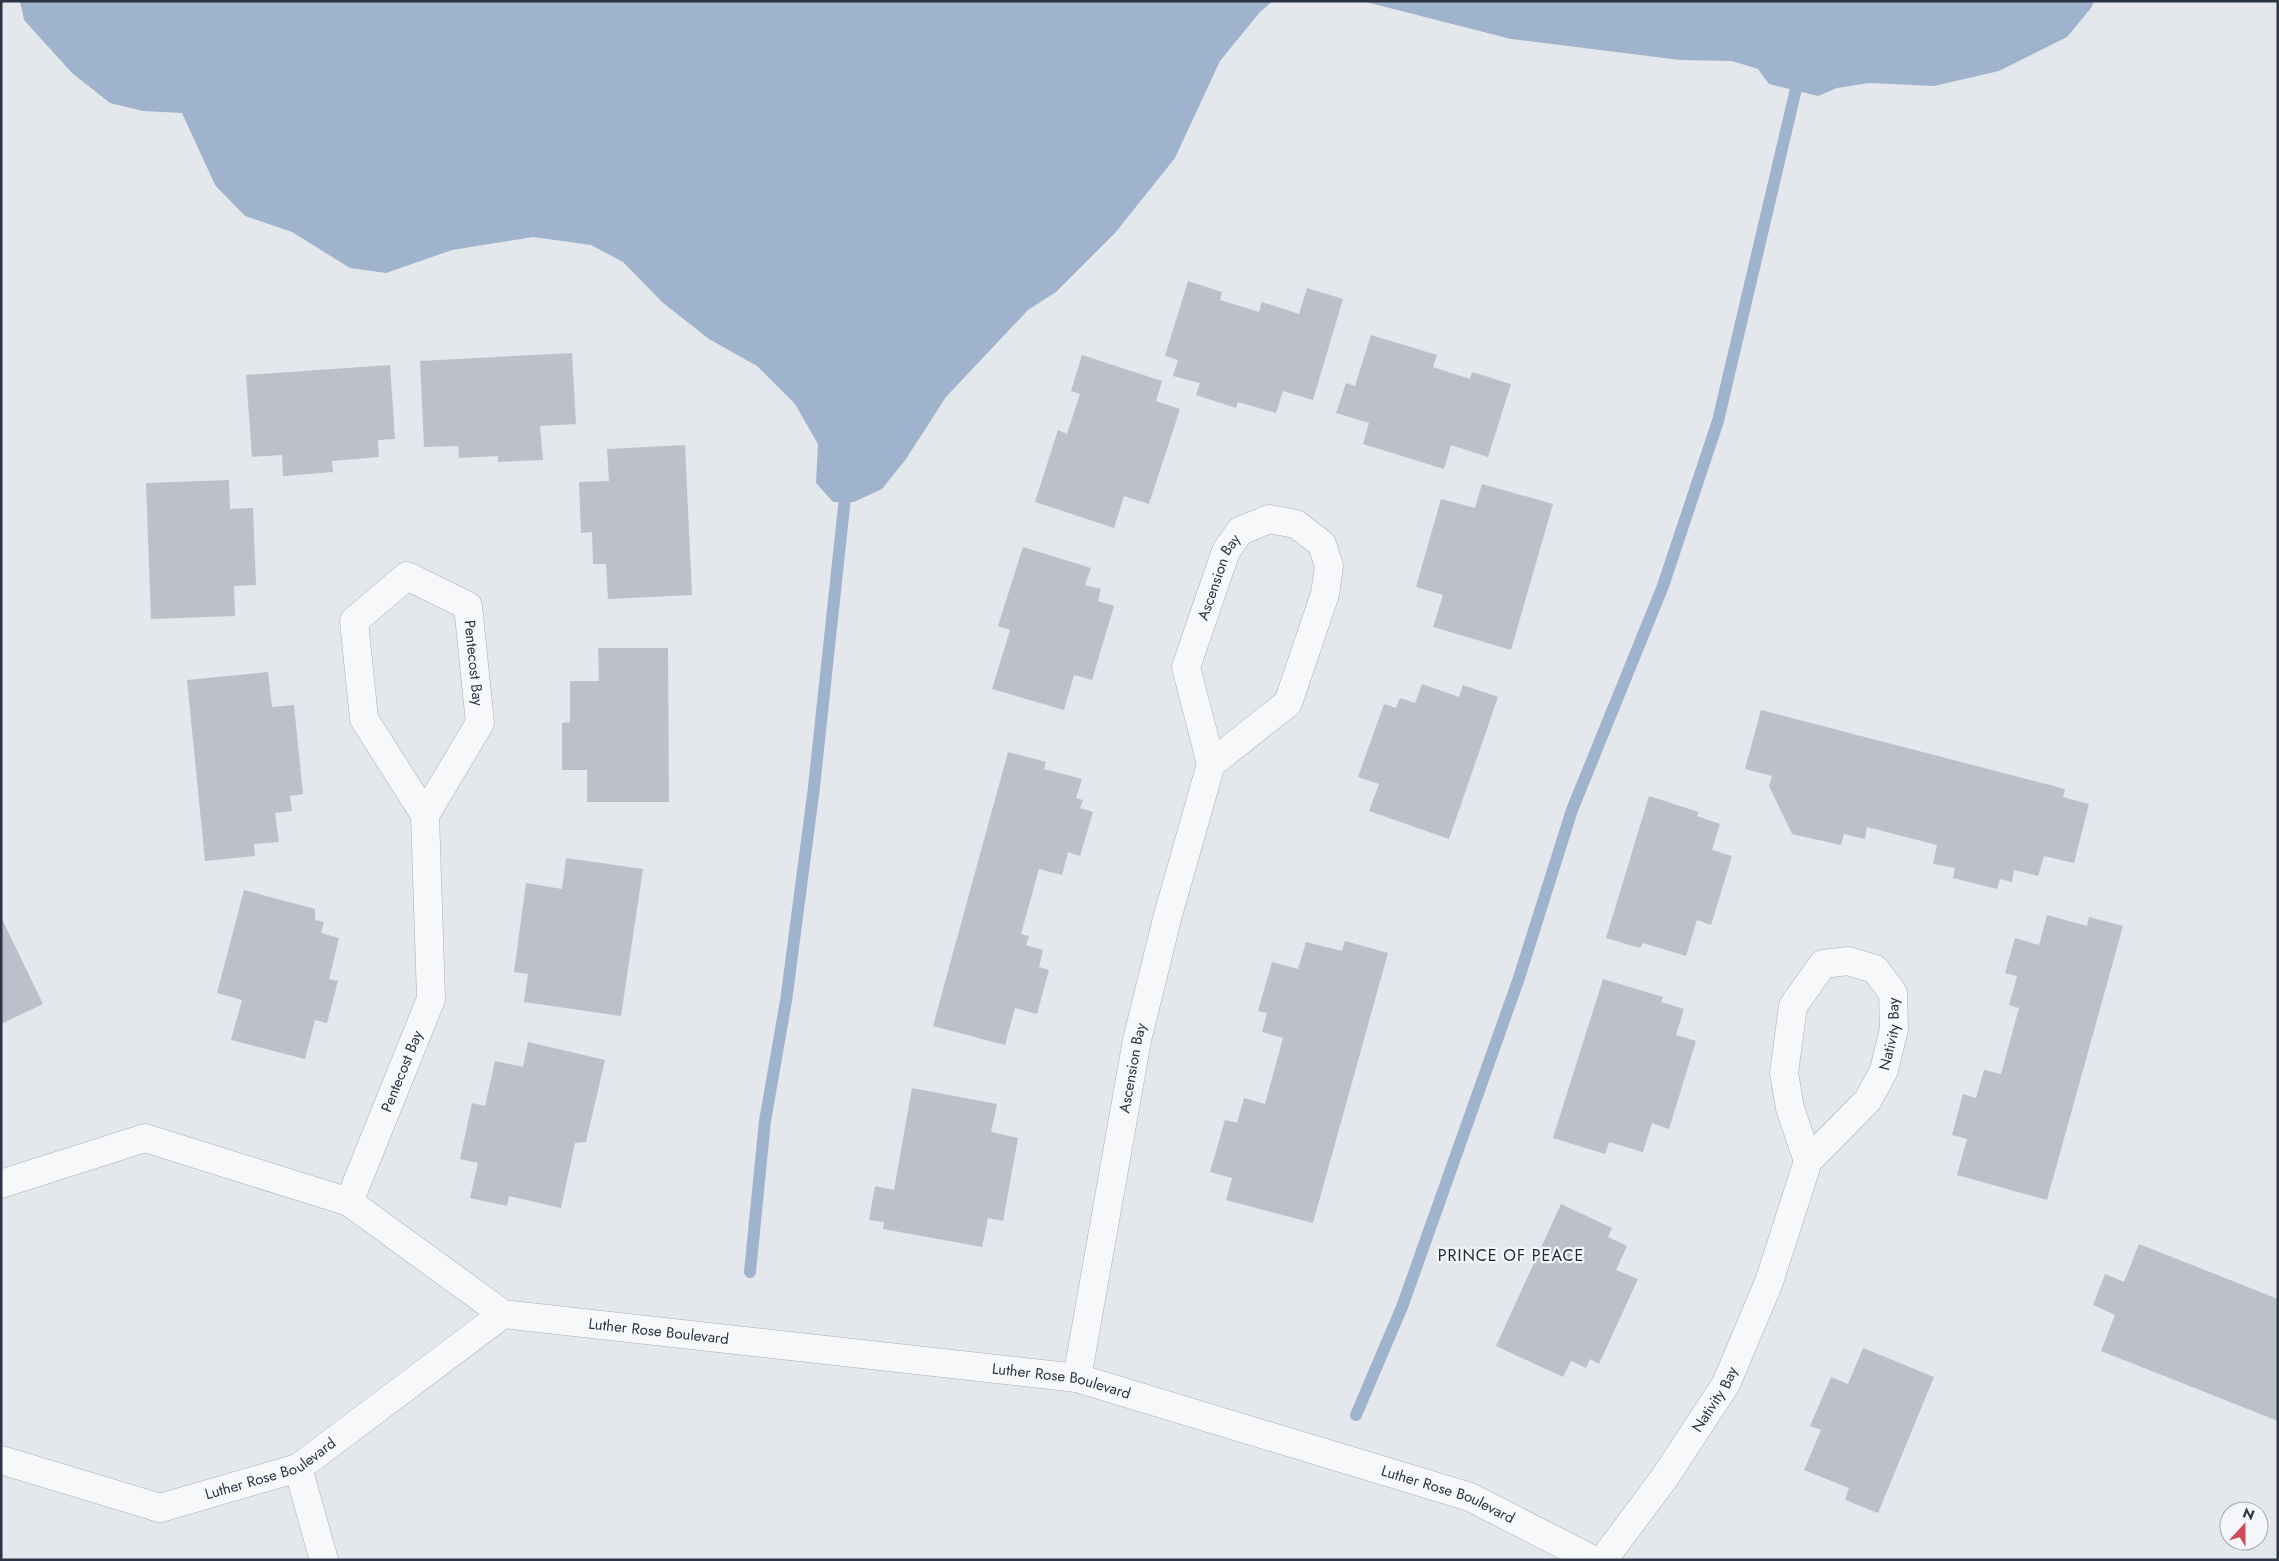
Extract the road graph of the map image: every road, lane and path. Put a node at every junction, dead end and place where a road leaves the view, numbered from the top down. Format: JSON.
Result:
{"nodes":[{"id":1,"x":1212,"y":764,"type":"junction"},
{"id":2,"x":425,"y":815,"type":"junction"},
{"id":3,"x":1808,"y":1161,"type":"junction"},
{"id":4,"x":1,"y":1184,"type":"edge"},
{"id":5,"x":349,"y":1202,"type":"junction"},
{"id":6,"x":502,"y":1314,"type":"junction"},
{"id":7,"x":1077,"y":1378,"type":"junction"},
{"id":8,"x":1,"y":1460,"type":"edge"},
{"id":9,"x":298,"y":1468,"type":"junction"},
{"id":10,"x":324,"y":1560,"type":"edge"},
{"id":11,"x":1592,"y":1560,"type":"edge"},
{"id":12,"x":1603,"y":1560,"type":"edge"}],
"edges":[{"from":1,"to":1,"type":"street","name":"Ascension Bay"},
{"from":1,"to":7,"type":"street","name":"Ascension Bay"},
{"from":2,"to":2,"type":"street","name":"Pentecost Bay"},
{"from":2,"to":5,"type":"street","name":"Pentecost Bay"},
{"from":3,"to":3,"type":"street","name":"Nativity Bay"},
{"from":3,"to":12,"type":"street","name":"Nativity Bay"},
{"from":4,"to":5,"type":"street","name":"Luther Rose Boulevard"},
{"from":5,"to":6,"type":"street","name":"Luther Rose Boulevard"},
{"from":6,"to":7,"type":"street","name":"Luther Rose Boulevard"},
{"from":6,"to":9,"type":"street","name":"Luther Rose Boulevard"},
{"from":7,"to":11,"type":"street","name":"Luther Rose Boulevard"},
{"from":8,"to":9,"type":"street","name":"Luther Rose Boulevard"},
{"from":9,"to":10,"type":"street"}]}
